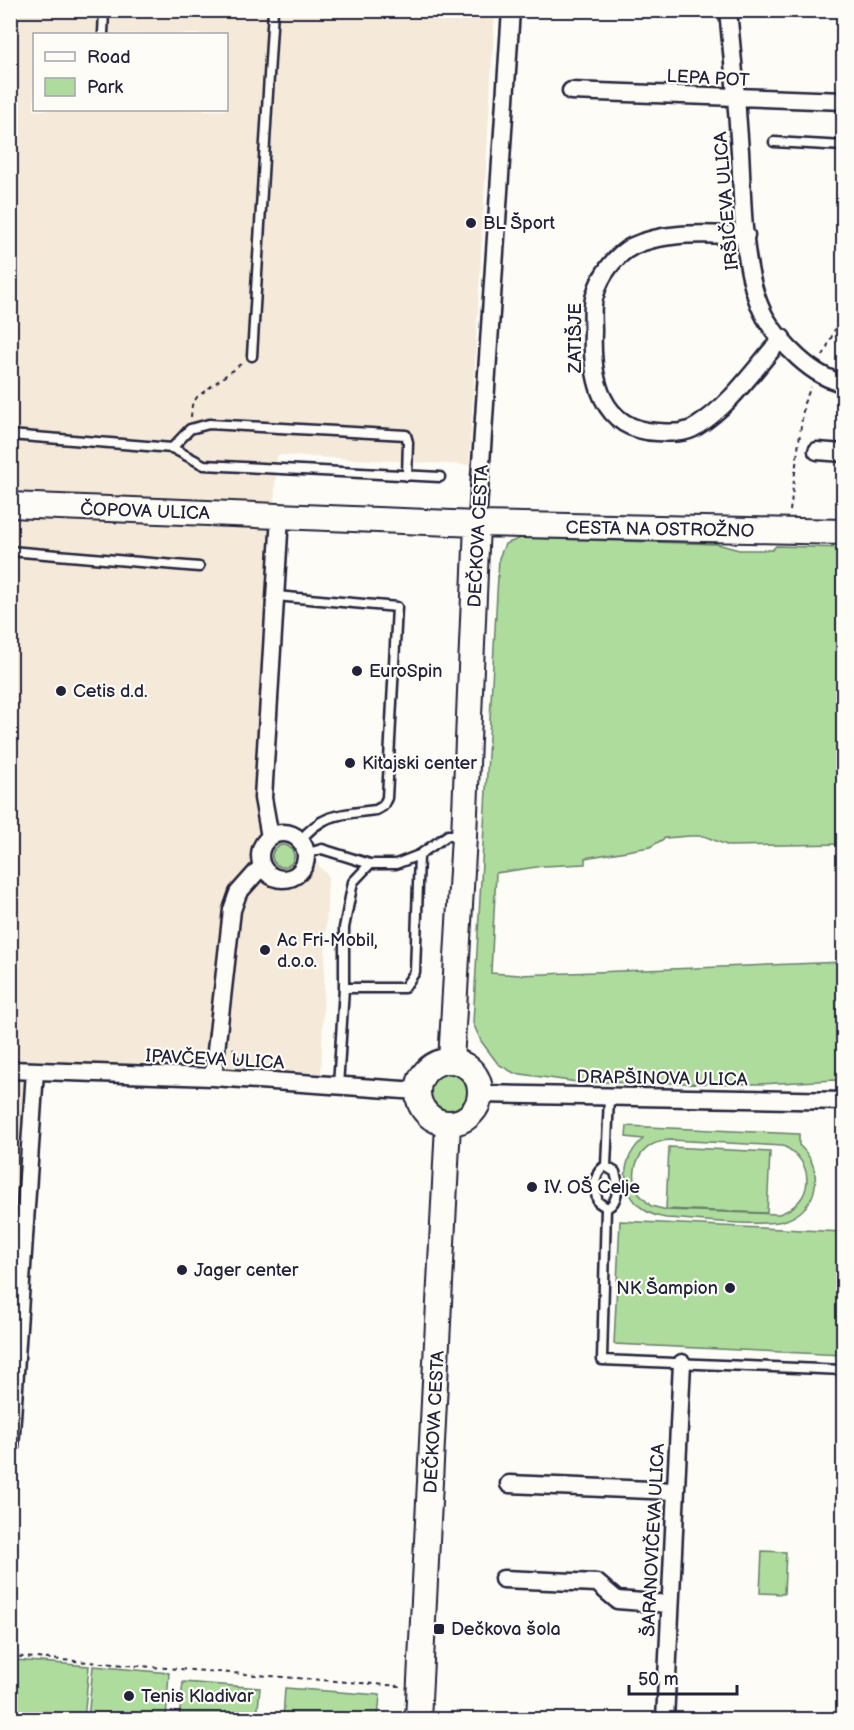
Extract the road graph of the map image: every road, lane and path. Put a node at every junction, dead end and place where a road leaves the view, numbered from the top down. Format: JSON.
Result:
{"nodes":[{"id":1,"x":104,"y":10,"type":"edge"},
{"id":2,"x":273,"y":10,"type":"edge"},
{"id":3,"x":510,"y":10,"type":"edge"},
{"id":4,"x":728,"y":10,"type":"edge"},
{"id":5,"x":103,"y":33,"type":"edge"},
{"id":6,"x":571,"y":91,"type":"dead end"},
{"id":7,"x":737,"y":99,"type":"junction"},
{"id":8,"x":843,"y":101,"type":"edge"},
{"id":9,"x":774,"y":142,"type":"dead end"},
{"id":10,"x":843,"y":146,"type":"edge"},
{"id":11,"x":746,"y":235,"type":"junction"},
{"id":12,"x":843,"y":309,"type":"edge"},
{"id":13,"x":782,"y":338,"type":"junction"},
{"id":14,"x":252,"y":356,"type":"joint"},
{"id":15,"x":817,"y":371,"type":"junction"},
{"id":16,"x":843,"y":383,"type":"edge"},
{"id":17,"x":190,"y":429,"type":"junction"},
{"id":18,"x":10,"y":435,"type":"edge"},
{"id":19,"x":172,"y":448,"type":"junction"},
{"id":20,"x":817,"y":451,"type":"dead end"},
{"id":21,"x":843,"y":453,"type":"edge"},
{"id":22,"x":407,"y":476,"type":"junction"},
{"id":23,"x":440,"y":477,"type":"dead end"},
{"id":24,"x":10,"y":506,"type":"edge"},
{"id":25,"x":280,"y":516,"type":"junction"},
{"id":26,"x":477,"y":524,"type":"junction"},
{"id":27,"x":788,"y":532,"type":"junction"},
{"id":28,"x":843,"y":532,"type":"edge"},
{"id":29,"x":10,"y":551,"type":"edge"},
{"id":30,"x":199,"y":567,"type":"dead end"},
{"id":31,"x":276,"y":596,"type":"junction"},
{"id":32,"x":464,"y":836,"type":"junction"},
{"id":33,"x":270,"y":837,"type":"junction"},
{"id":34,"x":303,"y":848,"type":"junction"},
{"id":35,"x":419,"y":855,"type":"junction"},
{"id":36,"x":370,"y":864,"type":"junction"},
{"id":37,"x":262,"y":866,"type":"junction"},
{"id":38,"x":344,"y":988,"type":"junction"},
{"id":39,"x":451,"y":1061,"type":"junction"},
{"id":40,"x":10,"y":1070,"type":"edge"},
{"id":41,"x":35,"y":1071,"type":"junction"},
{"id":42,"x":213,"y":1077,"type":"junction"},
{"id":43,"x":338,"y":1087,"type":"junction"},
{"id":44,"x":418,"y":1091,"type":"junction"},
{"id":45,"x":481,"y":1094,"type":"junction"},
{"id":46,"x":609,"y":1097,"type":"junction"},
{"id":47,"x":843,"y":1101,"type":"edge"},
{"id":48,"x":448,"y":1124,"type":"junction"},
{"id":49,"x":606,"y":1166,"type":"junction"},
{"id":50,"x":606,"y":1208,"type":"junction"},
{"id":51,"x":682,"y":1363,"type":"junction"},
{"id":52,"x":843,"y":1370,"type":"edge"},
{"id":53,"x":11,"y":1439,"type":"edge"},
{"id":54,"x":508,"y":1484,"type":"dead end"},
{"id":55,"x":674,"y":1491,"type":"junction"},
{"id":56,"x":503,"y":1579,"type":"dead end"},
{"id":57,"x":669,"y":1604,"type":"junction"},
{"id":58,"x":10,"y":1656,"type":"edge"},
{"id":59,"x":420,"y":1688,"type":"junction"},
{"id":60,"x":418,"y":1719,"type":"edge"},
{"id":61,"x":665,"y":1719,"type":"edge"}],
"edges":[{"from":1,"to":5,"type":"lane"},
{"from":2,"to":14,"type":"lane"},
{"from":3,"to":26,"type":"street","name":"DEČKOVA CESTA"},
{"from":4,"to":7,"type":"street","name":"IRŠIČEVA ULICA"},
{"from":6,"to":7,"type":"street","name":"LEPA POT"},
{"from":7,"to":8,"type":"street","name":"LEPA POT"},
{"from":7,"to":11,"type":"street","name":"IRŠIČEVA ULICA"},
{"from":9,"to":10,"type":"lane"},
{"from":11,"to":13,"type":"street","name":"IRŠIČEVA ULICA"},
{"from":11,"to":13,"type":"street","name":"ZATIŠJE"},
{"from":12,"to":15,"type":"path"},
{"from":13,"to":15,"type":"street","name":"IRŠIČEVA ULICA"},
{"from":14,"to":17,"type":"path"},
{"from":15,"to":16,"type":"street","name":"IRŠIČEVA ULICA"},
{"from":15,"to":27,"type":"path"},
{"from":17,"to":19,"type":"lane"},
{"from":17,"to":22,"type":"lane"},
{"from":18,"to":19,"type":"lane"},
{"from":19,"to":22,"type":"lane"},
{"from":20,"to":21,"type":"street"},
{"from":22,"to":23,"type":"lane"},
{"from":24,"to":25,"type":"street","name":"ČOPOVA ULICA"},
{"from":25,"to":26,"type":"street","name":"ČOPOVA ULICA"},
{"from":25,"to":31,"type":"street"},
{"from":26,"to":27,"type":"street","name":"CESTA NA OSTROŽNO"},
{"from":26,"to":32,"type":"street","name":"DEČKOVA CESTA"},
{"from":27,"to":28,"type":"street","name":"CESTA NA OSTROŽNO"},
{"from":29,"to":30,"type":"lane"},
{"from":31,"to":33,"type":"street"},
{"from":31,"to":34,"type":"lane"},
{"from":32,"to":35,"type":"lane"},
{"from":32,"to":39,"type":"street","name":"DEČKOVA CESTA"},
{"from":33,"to":34,"type":"street"},
{"from":33,"to":37,"type":"street"},
{"from":34,"to":36,"type":"lane"},
{"from":34,"to":37,"type":"street"},
{"from":35,"to":36,"type":"lane"},
{"from":35,"to":38,"type":"lane"},
{"from":36,"to":38,"type":"lane"},
{"from":37,"to":42,"type":"street"},
{"from":38,"to":43,"type":"lane"},
{"from":39,"to":44,"type":"street"},
{"from":39,"to":45,"type":"street"},
{"from":40,"to":41,"type":"street","name":"IPAVČEVA ULICA"},
{"from":41,"to":42,"type":"street","name":"IPAVČEVA ULICA"},
{"from":41,"to":53,"type":"street"},
{"from":42,"to":43,"type":"street","name":"IPAVČEVA ULICA"},
{"from":43,"to":44,"type":"street","name":"IPAVČEVA ULICA"},
{"from":44,"to":48,"type":"street"},
{"from":45,"to":46,"type":"street","name":"DRAPŠINOVA ULICA"},
{"from":45,"to":48,"type":"street"},
{"from":46,"to":47,"type":"street","name":"DRAPŠINOVA ULICA"},
{"from":46,"to":49,"type":"lane"},
{"from":48,"to":59,"type":"street","name":"DEČKOVA CESTA"},
{"from":49,"to":50,"type":"lane"},
{"from":49,"to":50,"type":"lane"},
{"from":50,"to":51,"type":"lane"},
{"from":51,"to":52,"type":"lane"},
{"from":51,"to":55,"type":"street","name":"ŠARANOVIČEVA ULICA"},
{"from":54,"to":55,"type":"street"},
{"from":55,"to":57,"type":"street","name":"ŠARANOVIČEVA ULICA"},
{"from":56,"to":57,"type":"street"},
{"from":57,"to":61,"type":"street","name":"ŠARANOVIČEVA ULICA"},
{"from":58,"to":59,"type":"path"},
{"from":59,"to":60,"type":"street","name":"DEČKOVA CESTA"}]}
